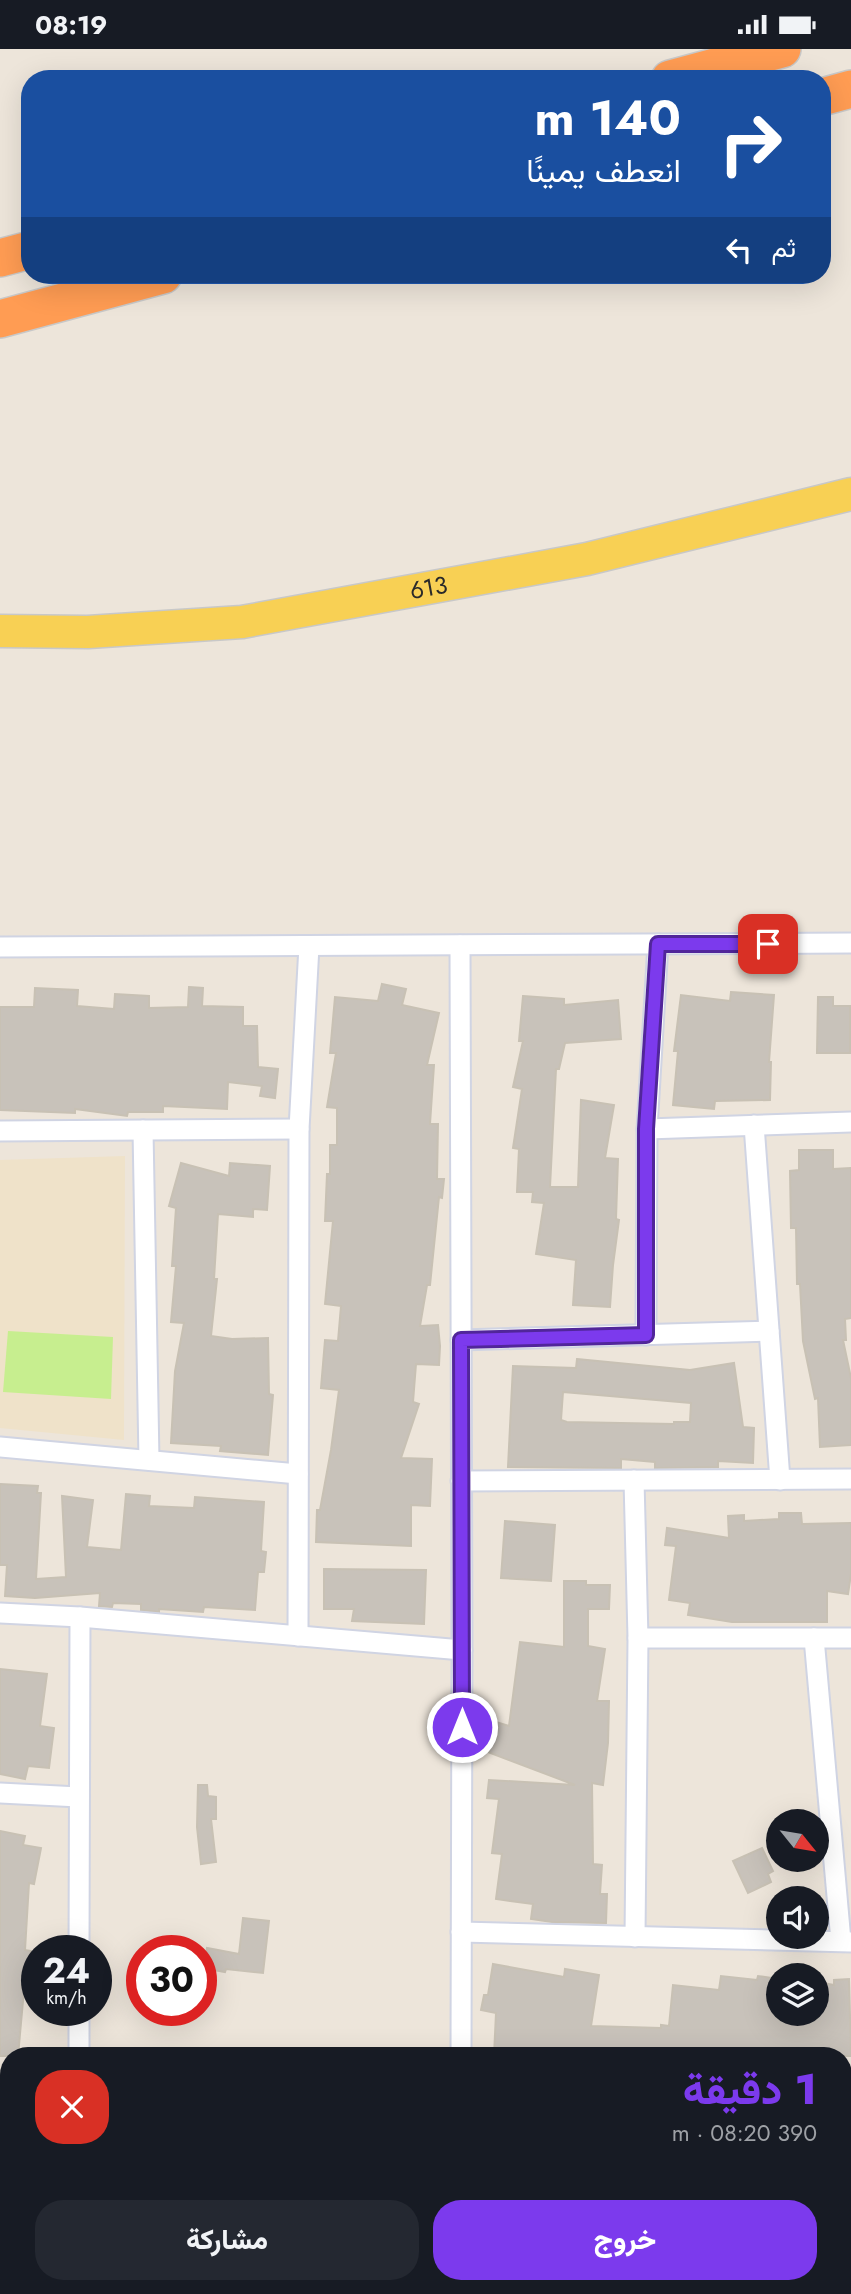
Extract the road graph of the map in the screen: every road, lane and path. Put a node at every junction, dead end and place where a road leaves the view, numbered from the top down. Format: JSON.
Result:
{"nodes":[{"id":1,"x":782,"y":49,"type":"edge"},
{"id":2,"x":704,"y":70,"type":"edge"},
{"id":3,"x":21,"y":252,"type":"edge"},
{"id":4,"x":0,"y":258,"type":"edge"},
{"id":5,"x":130,"y":284,"type":"edge"},
{"id":6,"x":0,"y":319,"type":"edge"},
{"id":7,"x":851,"y":494,"type":"edge"},
{"id":8,"x":0,"y":631,"type":"edge"},
{"id":9,"x":851,"y":943,"type":"edge"},
{"id":10,"x":658,"y":944,"type":"junction"},
{"id":11,"x":460,"y":945,"type":"junction"},
{"id":12,"x":309,"y":946,"type":"junction"},
{"id":13,"x":0,"y":947,"type":"edge"},
{"id":14,"x":851,"y":1122,"type":"edge"},
{"id":15,"x":754,"y":1125,"type":"junction"},
{"id":16,"x":299,"y":1129,"type":"junction"},
{"id":17,"x":646,"y":1129,"type":"junction"},
{"id":18,"x":143,"y":1130,"type":"junction"},
{"id":19,"x":0,"y":1131,"type":"edge"},
{"id":20,"x":769,"y":1331,"type":"junction"},
{"id":21,"x":646,"y":1335,"type":"junction"},
{"id":22,"x":461,"y":1340,"type":"junction"},
{"id":23,"x":0,"y":1447,"type":"edge"},
{"id":24,"x":149,"y":1460,"type":"junction"},
{"id":25,"x":298,"y":1473,"type":"junction"},
{"id":26,"x":851,"y":1479,"type":"edge"},
{"id":27,"x":634,"y":1480,"type":"junction"},
{"id":28,"x":780,"y":1480,"type":"junction"},
{"id":29,"x":461,"y":1481,"type":"junction"},
{"id":30,"x":0,"y":1613,"type":"edge"},
{"id":31,"x":80,"y":1617,"type":"junction"},
{"id":32,"x":298,"y":1636,"type":"junction"},
{"id":33,"x":851,"y":1637,"type":"edge"},
{"id":34,"x":638,"y":1638,"type":"junction"},
{"id":35,"x":814,"y":1638,"type":"junction"},
{"id":36,"x":462,"y":1650,"type":"junction"},
{"id":37,"x":0,"y":1793,"type":"edge"},
{"id":38,"x":79,"y":1797,"type":"junction"},
{"id":39,"x":461,"y":1933,"type":"junction"},
{"id":40,"x":79,"y":1935,"type":"edge"},
{"id":41,"x":635,"y":1937,"type":"junction"},
{"id":42,"x":846,"y":1942,"type":"edge"},
{"id":43,"x":79,"y":2026,"type":"edge"},
{"id":44,"x":79,"y":2047,"type":"edge"},
{"id":45,"x":461,"y":2047,"type":"edge"}],
"edges":[{"from":1,"to":2,"type":"highway"},
{"from":3,"to":4,"type":"highway"},
{"from":5,"to":6,"type":"highway"},
{"from":7,"to":8,"type":"main road","name":"613"},
{"from":9,"to":10,"type":"street"},
{"from":10,"to":11,"type":"street"},
{"from":10,"to":17,"type":"street"},
{"from":11,"to":12,"type":"street"},
{"from":11,"to":22,"type":"street"},
{"from":12,"to":13,"type":"street"},
{"from":12,"to":16,"type":"street"},
{"from":14,"to":15,"type":"street"},
{"from":15,"to":17,"type":"street"},
{"from":15,"to":20,"type":"street"},
{"from":16,"to":18,"type":"street"},
{"from":16,"to":25,"type":"street"},
{"from":17,"to":21,"type":"street"},
{"from":18,"to":19,"type":"street"},
{"from":18,"to":24,"type":"street"},
{"from":20,"to":21,"type":"street"},
{"from":20,"to":28,"type":"street"},
{"from":21,"to":22,"type":"street"},
{"from":22,"to":29,"type":"street"},
{"from":23,"to":24,"type":"street"},
{"from":24,"to":25,"type":"street"},
{"from":25,"to":32,"type":"street"},
{"from":26,"to":28,"type":"street"},
{"from":27,"to":28,"type":"street"},
{"from":27,"to":29,"type":"street"},
{"from":27,"to":34,"type":"street"},
{"from":29,"to":36,"type":"street"},
{"from":30,"to":31,"type":"street"},
{"from":31,"to":32,"type":"street"},
{"from":31,"to":38,"type":"street"},
{"from":32,"to":36,"type":"street"},
{"from":33,"to":35,"type":"street"},
{"from":34,"to":35,"type":"street"},
{"from":34,"to":41,"type":"street"},
{"from":35,"to":42,"type":"street"},
{"from":36,"to":39,"type":"street"},
{"from":37,"to":38,"type":"street"},
{"from":38,"to":40,"type":"street"},
{"from":39,"to":41,"type":"street"},
{"from":39,"to":45,"type":"street"},
{"from":41,"to":42,"type":"street"},
{"from":43,"to":44,"type":"street"}]}
